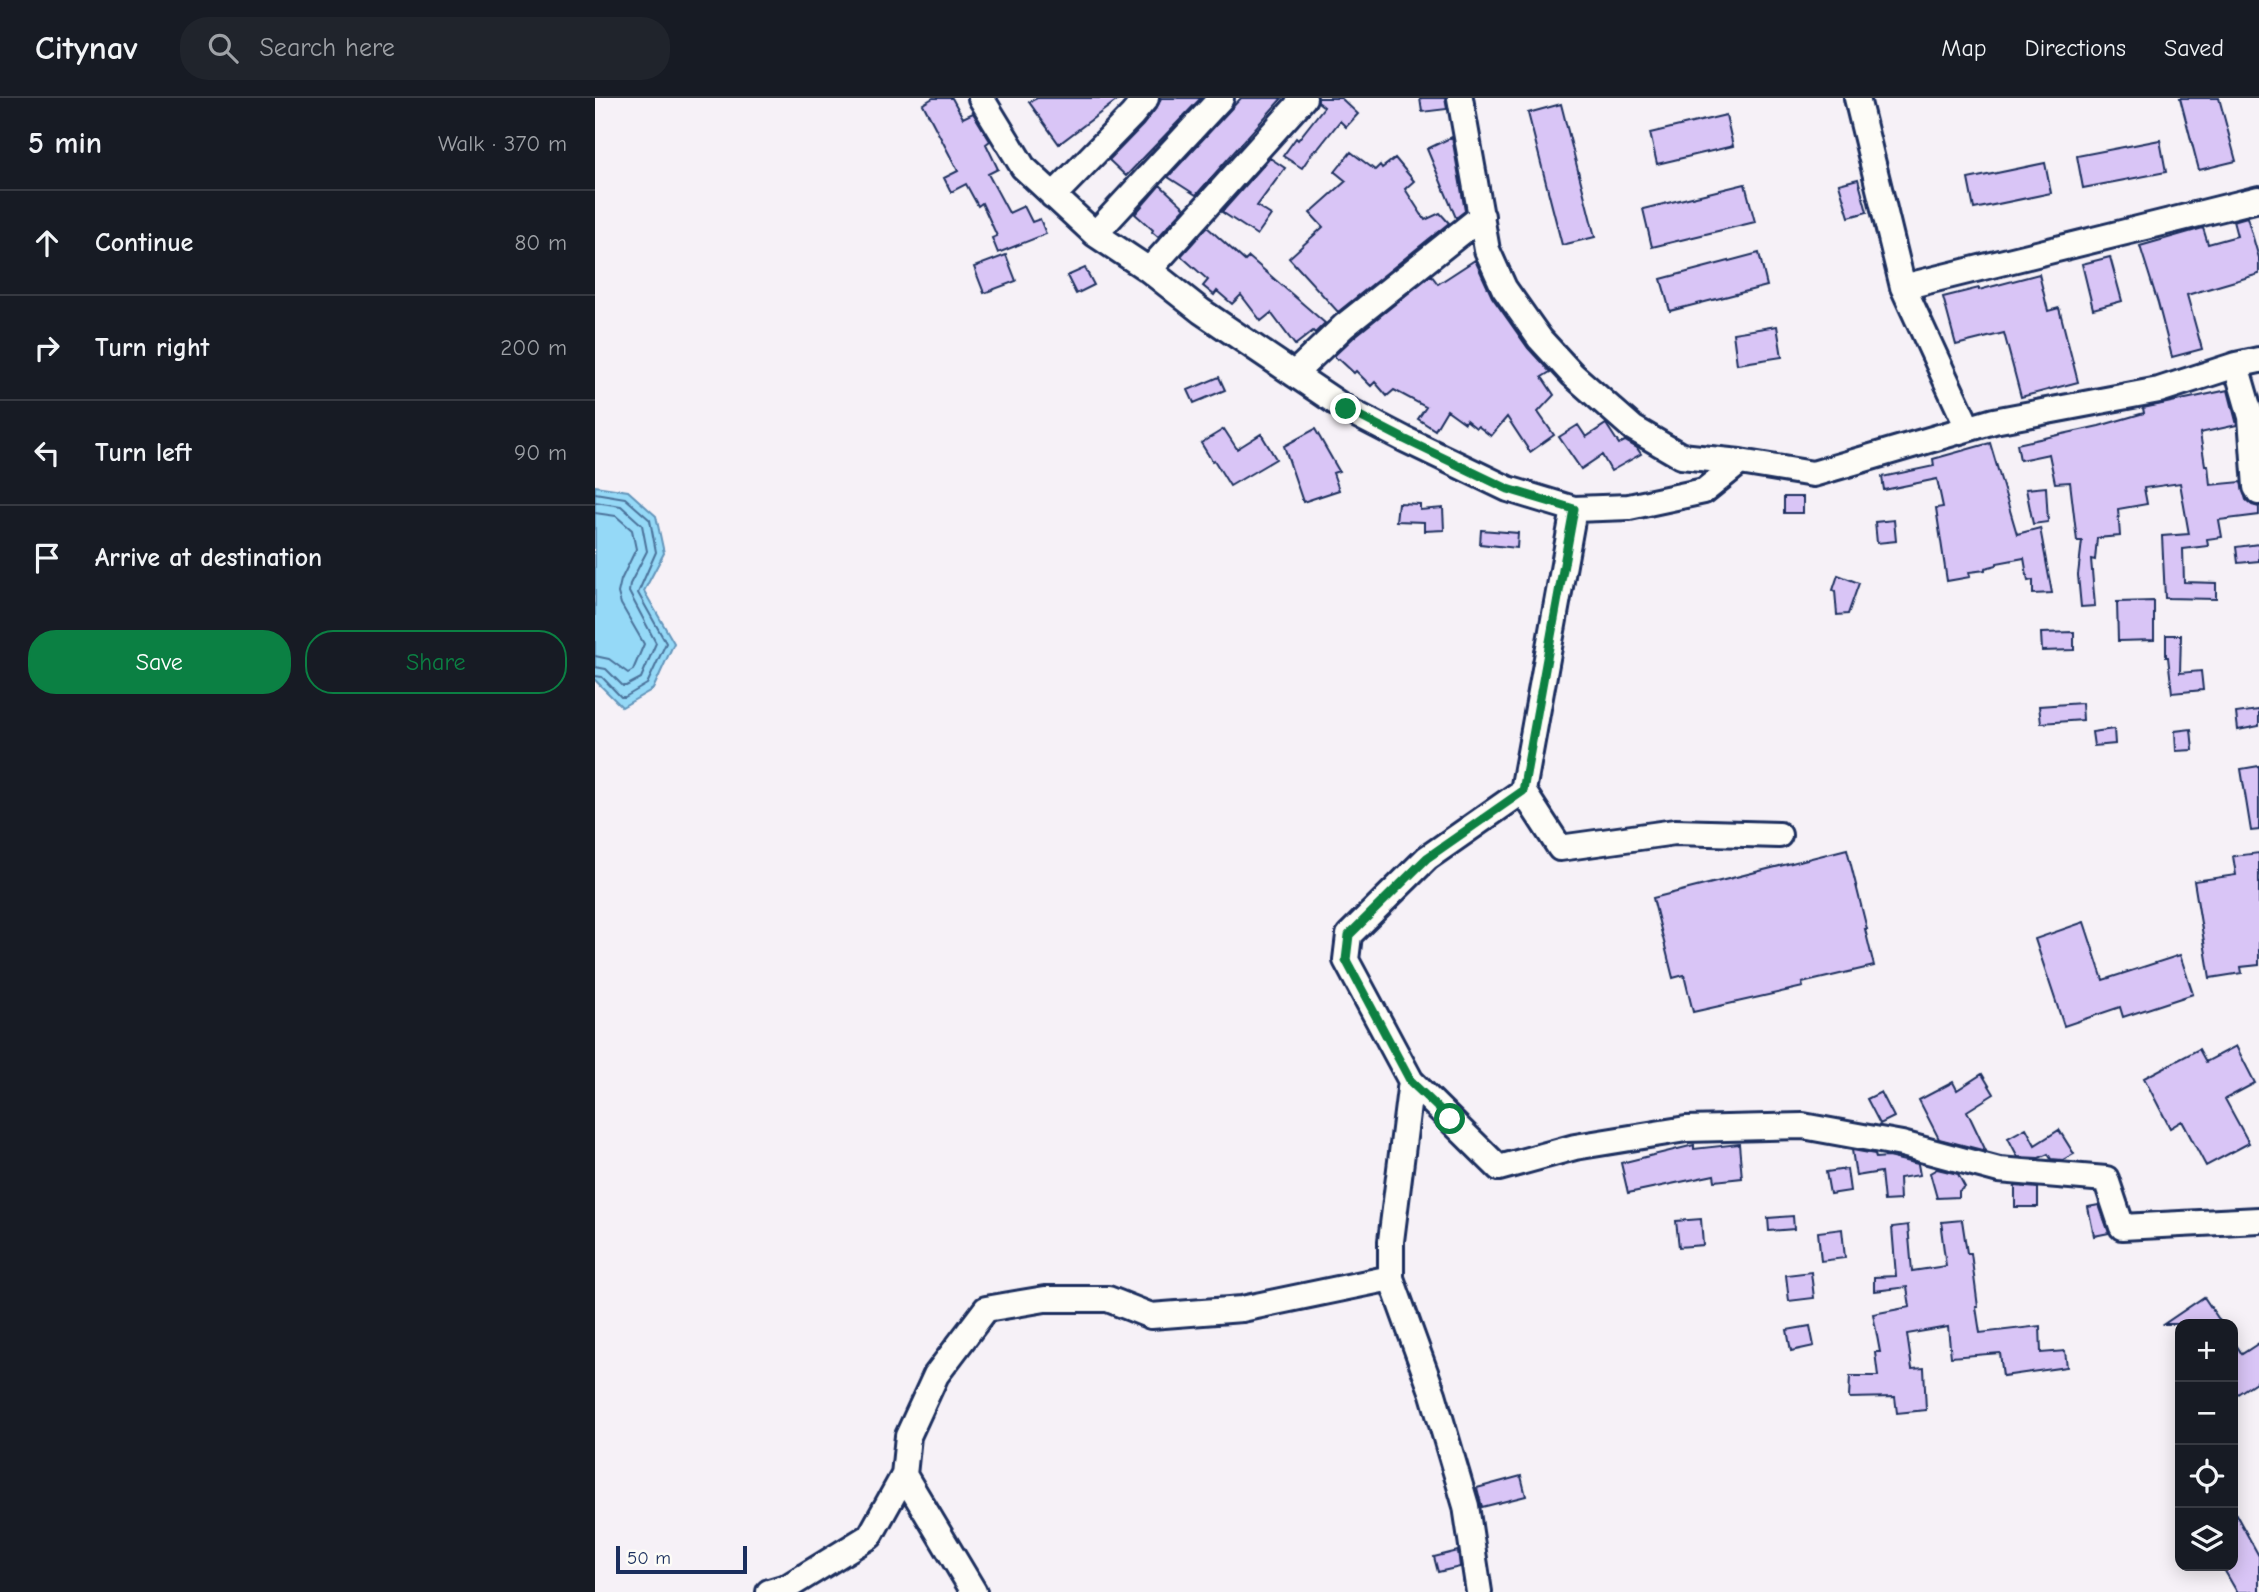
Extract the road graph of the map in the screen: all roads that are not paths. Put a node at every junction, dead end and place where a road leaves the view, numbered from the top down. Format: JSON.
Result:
{"nodes":[{"id":1,"x":981,"y":98,"type":"edge"},
{"id":2,"x":1146,"y":98,"type":"edge"},
{"id":3,"x":1221,"y":98,"type":"edge"},
{"id":4,"x":1304,"y":98,"type":"edge"},
{"id":5,"x":1460,"y":98,"type":"edge"},
{"id":6,"x":1857,"y":98,"type":"edge"},
{"id":7,"x":1053,"y":196,"type":"junction"},
{"id":8,"x":2259,"y":199,"type":"edge"},
{"id":9,"x":1482,"y":216,"type":"junction"},
{"id":10,"x":1095,"y":234,"type":"junction"},
{"id":11,"x":1150,"y":270,"type":"junction"},
{"id":12,"x":1903,"y":287,"type":"junction"},
{"id":13,"x":2248,"y":363,"type":"edge"},
{"id":14,"x":1294,"y":374,"type":"junction"},
{"id":15,"x":2255,"y":416,"type":"edge"},
{"id":16,"x":1969,"y":428,"type":"junction"},
{"id":17,"x":2256,"y":460,"type":"edge"},
{"id":18,"x":1740,"y":462,"type":"junction"},
{"id":19,"x":2259,"y":492,"type":"edge"},
{"id":20,"x":1574,"y":509,"type":"junction"},
{"id":21,"x":1523,"y":791,"type":"junction"},
{"id":22,"x":1779,"y":835,"type":"dead end"},
{"id":23,"x":1411,"y":1082,"type":"junction"},
{"id":24,"x":2259,"y":1220,"type":"edge"},
{"id":25,"x":1391,"y":1278,"type":"junction"},
{"id":26,"x":904,"y":1475,"type":"junction"},
{"id":27,"x":769,"y":1592,"type":"edge"},
{"id":28,"x":974,"y":1592,"type":"edge"},
{"id":29,"x":1479,"y":1592,"type":"edge"}],
"edges":[{"from":1,"to":7,"type":"street"},
{"from":2,"to":7,"type":"street"},
{"from":3,"to":10,"type":"street"},
{"from":4,"to":11,"type":"street"},
{"from":5,"to":9,"type":"street"},
{"from":6,"to":12,"type":"street"},
{"from":7,"to":10,"type":"street"},
{"from":8,"to":12,"type":"street"},
{"from":9,"to":14,"type":"street"},
{"from":9,"to":18,"type":"street"},
{"from":10,"to":11,"type":"street"},
{"from":11,"to":14,"type":"street"},
{"from":12,"to":16,"type":"street"},
{"from":13,"to":15,"type":"street"},
{"from":13,"to":16,"type":"street"},
{"from":14,"to":20,"type":"street"},
{"from":15,"to":17,"type":"street"},
{"from":16,"to":18,"type":"street"},
{"from":17,"to":19,"type":"street"},
{"from":18,"to":20,"type":"street"},
{"from":20,"to":21,"type":"street"},
{"from":21,"to":22,"type":"street"},
{"from":21,"to":23,"type":"street"},
{"from":23,"to":24,"type":"street"},
{"from":23,"to":25,"type":"street"},
{"from":25,"to":26,"type":"street"},
{"from":25,"to":29,"type":"street"},
{"from":26,"to":27,"type":"street"},
{"from":26,"to":28,"type":"street"}]}
